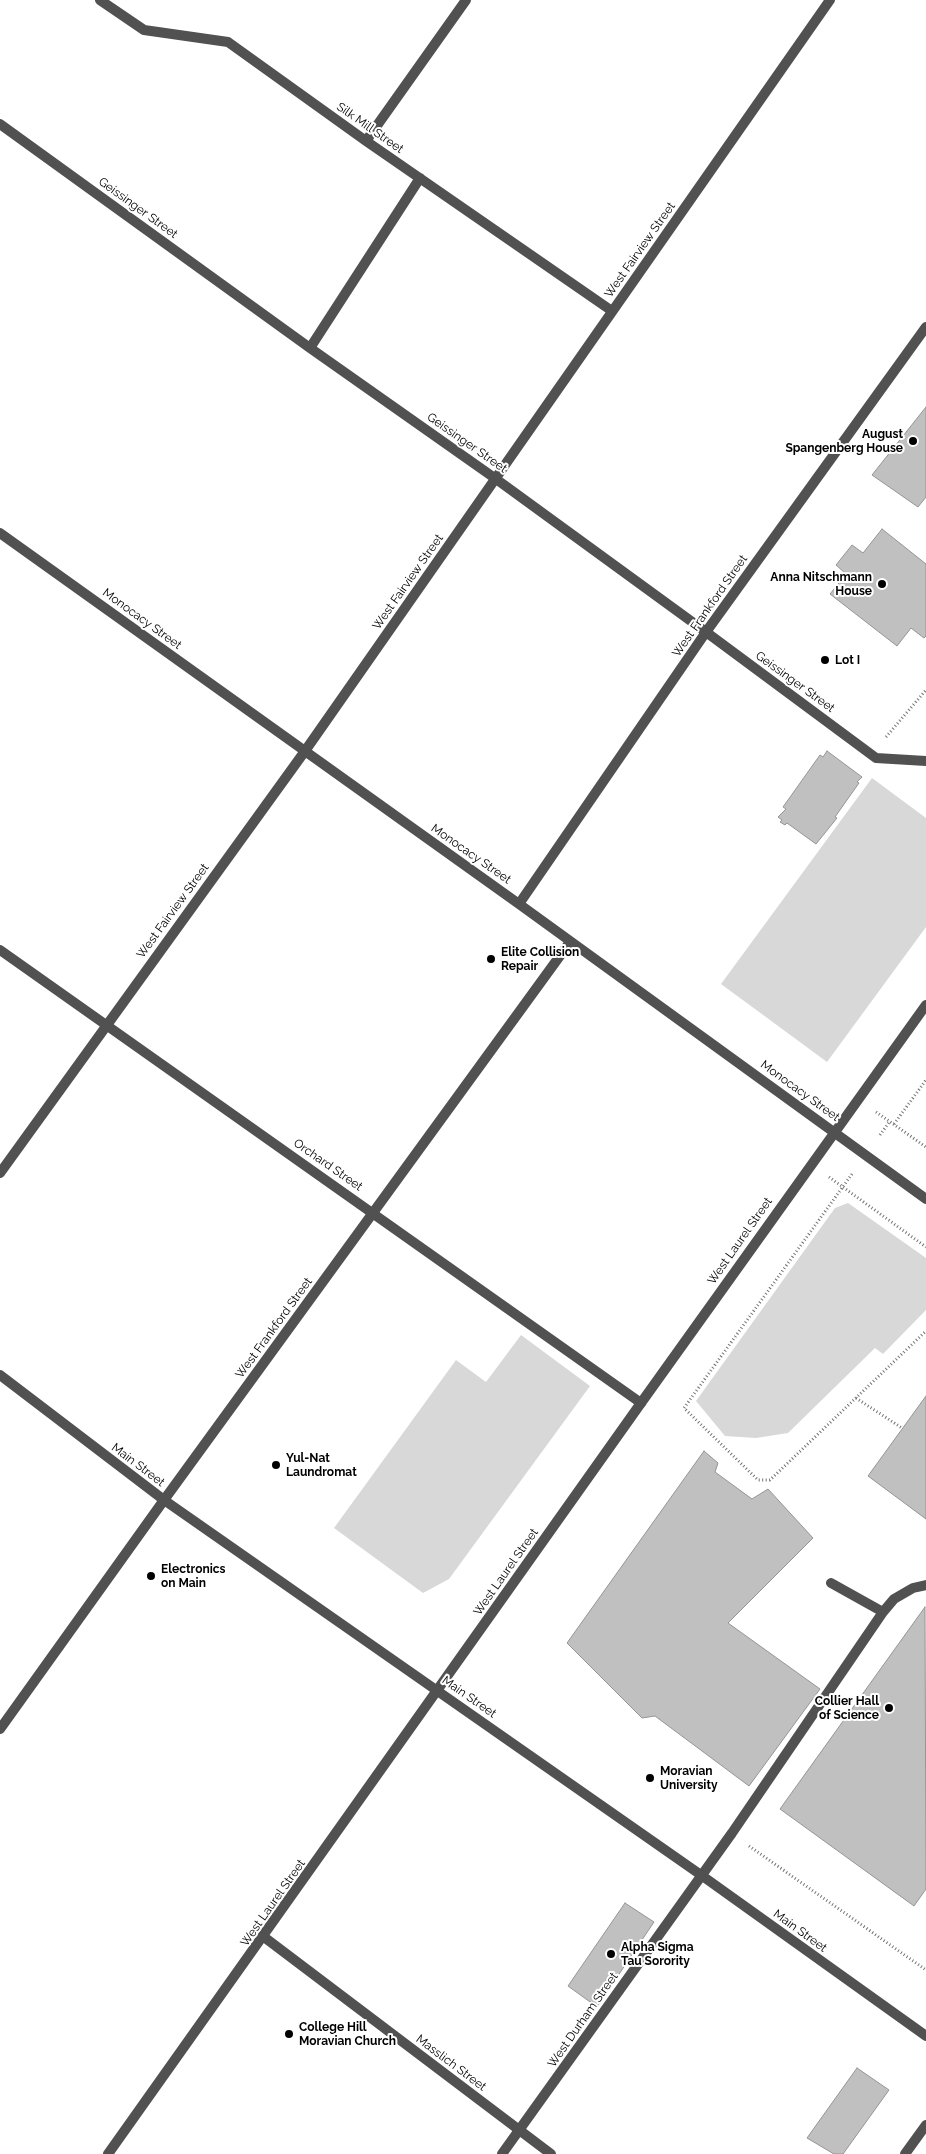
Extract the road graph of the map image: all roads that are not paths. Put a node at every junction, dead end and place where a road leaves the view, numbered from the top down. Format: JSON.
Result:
{"nodes":[{"id":1,"x":100,"y":0,"type":"edge"},
{"id":2,"x":466,"y":0,"type":"edge"},
{"id":3,"x":830,"y":0,"type":"edge"},
{"id":4,"x":0,"y":124,"type":"edge"},
{"id":5,"x":366,"y":141,"type":"junction"},
{"id":6,"x":420,"y":178,"type":"junction"},
{"id":7,"x":612,"y":311,"type":"junction"},
{"id":8,"x":926,"y":326,"type":"edge"},
{"id":9,"x":310,"y":348,"type":"junction"},
{"id":10,"x":496,"y":479,"type":"junction"},
{"id":11,"x":0,"y":532,"type":"edge"},
{"id":12,"x":706,"y":632,"type":"junction"},
{"id":13,"x":304,"y":751,"type":"junction"},
{"id":14,"x":926,"y":761,"type":"edge"},
{"id":15,"x":519,"y":904,"type":"junction"},
{"id":16,"x":570,"y":942,"type":"junction"},
{"id":17,"x":0,"y":950,"type":"edge"},
{"id":18,"x":926,"y":1005,"type":"edge"},
{"id":19,"x":107,"y":1024,"type":"junction"},
{"id":20,"x":834,"y":1131,"type":"junction"},
{"id":21,"x":0,"y":1173,"type":"edge"},
{"id":22,"x":926,"y":1198,"type":"edge"},
{"id":23,"x":374,"y":1212,"type":"junction"},
{"id":24,"x":0,"y":1375,"type":"edge"},
{"id":25,"x":641,"y":1403,"type":"junction"},
{"id":26,"x":164,"y":1500,"type":"junction"},
{"id":27,"x":831,"y":1583,"type":"dead end"},
{"id":28,"x":926,"y":1585,"type":"edge"},
{"id":29,"x":883,"y":1612,"type":"junction"},
{"id":30,"x":437,"y":1691,"type":"junction"},
{"id":31,"x":0,"y":1729,"type":"edge"},
{"id":32,"x":701,"y":1875,"type":"junction"},
{"id":33,"x":264,"y":1938,"type":"junction"},
{"id":34,"x":926,"y":2036,"type":"edge"},
{"id":35,"x":926,"y":2125,"type":"edge"},
{"id":36,"x":520,"y":2130,"type":"junction"},
{"id":37,"x":108,"y":2154,"type":"edge"},
{"id":38,"x":502,"y":2154,"type":"edge"},
{"id":39,"x":551,"y":2154,"type":"edge"},
{"id":40,"x":905,"y":2154,"type":"edge"}],
"edges":[{"from":1,"to":5,"type":"street","name":"Silk Mill Street"},
{"from":2,"to":5,"type":"street"},
{"from":3,"to":7,"type":"street","name":"West Fairview Street"},
{"from":4,"to":9,"type":"street","name":"Geissinger Street"},
{"from":5,"to":6,"type":"street","name":"Silk Mill Street"},
{"from":6,"to":7,"type":"street","name":"Silk Mill Street"},
{"from":6,"to":9,"type":"street"},
{"from":7,"to":10,"type":"street","name":"West Fairview Street"},
{"from":8,"to":12,"type":"street","name":"West Frankford Street"},
{"from":9,"to":10,"type":"street","name":"Geissinger Street"},
{"from":10,"to":12,"type":"street","name":"Geissinger Street"},
{"from":10,"to":13,"type":"street","name":"West Fairview Street"},
{"from":11,"to":13,"type":"street","name":"Monocacy Street"},
{"from":12,"to":14,"type":"street","name":"Geissinger Street"},
{"from":12,"to":15,"type":"street","name":"West Frankford Street"},
{"from":13,"to":15,"type":"street","name":"Monocacy Street"},
{"from":13,"to":19,"type":"street","name":"West Fairview Street"},
{"from":15,"to":16,"type":"street","name":"Monocacy Street"},
{"from":16,"to":20,"type":"street","name":"Monocacy Street"},
{"from":16,"to":23,"type":"street","name":"West Frankford Street"},
{"from":17,"to":19,"type":"street","name":"Orchard Street"},
{"from":18,"to":20,"type":"street","name":"West Laurel Street"},
{"from":19,"to":21,"type":"street","name":"West Fairview Street"},
{"from":19,"to":23,"type":"street","name":"Orchard Street"},
{"from":20,"to":22,"type":"street","name":"Monocacy Street"},
{"from":20,"to":25,"type":"street","name":"West Laurel Street"},
{"from":23,"to":25,"type":"street","name":"Orchard Street"},
{"from":23,"to":26,"type":"street","name":"West Frankford Street"},
{"from":24,"to":26,"type":"street","name":"Main Street"},
{"from":25,"to":30,"type":"street","name":"West Laurel Street"},
{"from":26,"to":30,"type":"street","name":"Main Street"},
{"from":26,"to":31,"type":"street","name":"West Frankford Street"},
{"from":27,"to":29,"type":"street"},
{"from":28,"to":29,"type":"street","name":"West Durham Street"},
{"from":29,"to":32,"type":"street","name":"West Durham Street"},
{"from":30,"to":32,"type":"street","name":"Main Street"},
{"from":30,"to":33,"type":"street","name":"West Laurel Street"},
{"from":32,"to":34,"type":"street","name":"Main Street"},
{"from":32,"to":36,"type":"street","name":"West Durham Street"},
{"from":33,"to":36,"type":"street","name":"Masslich Street"},
{"from":33,"to":37,"type":"street","name":"West Laurel Street"},
{"from":35,"to":40,"type":"street"},
{"from":36,"to":38,"type":"street","name":"West Durham Street"},
{"from":36,"to":39,"type":"street","name":"Masslich Street"}]}
